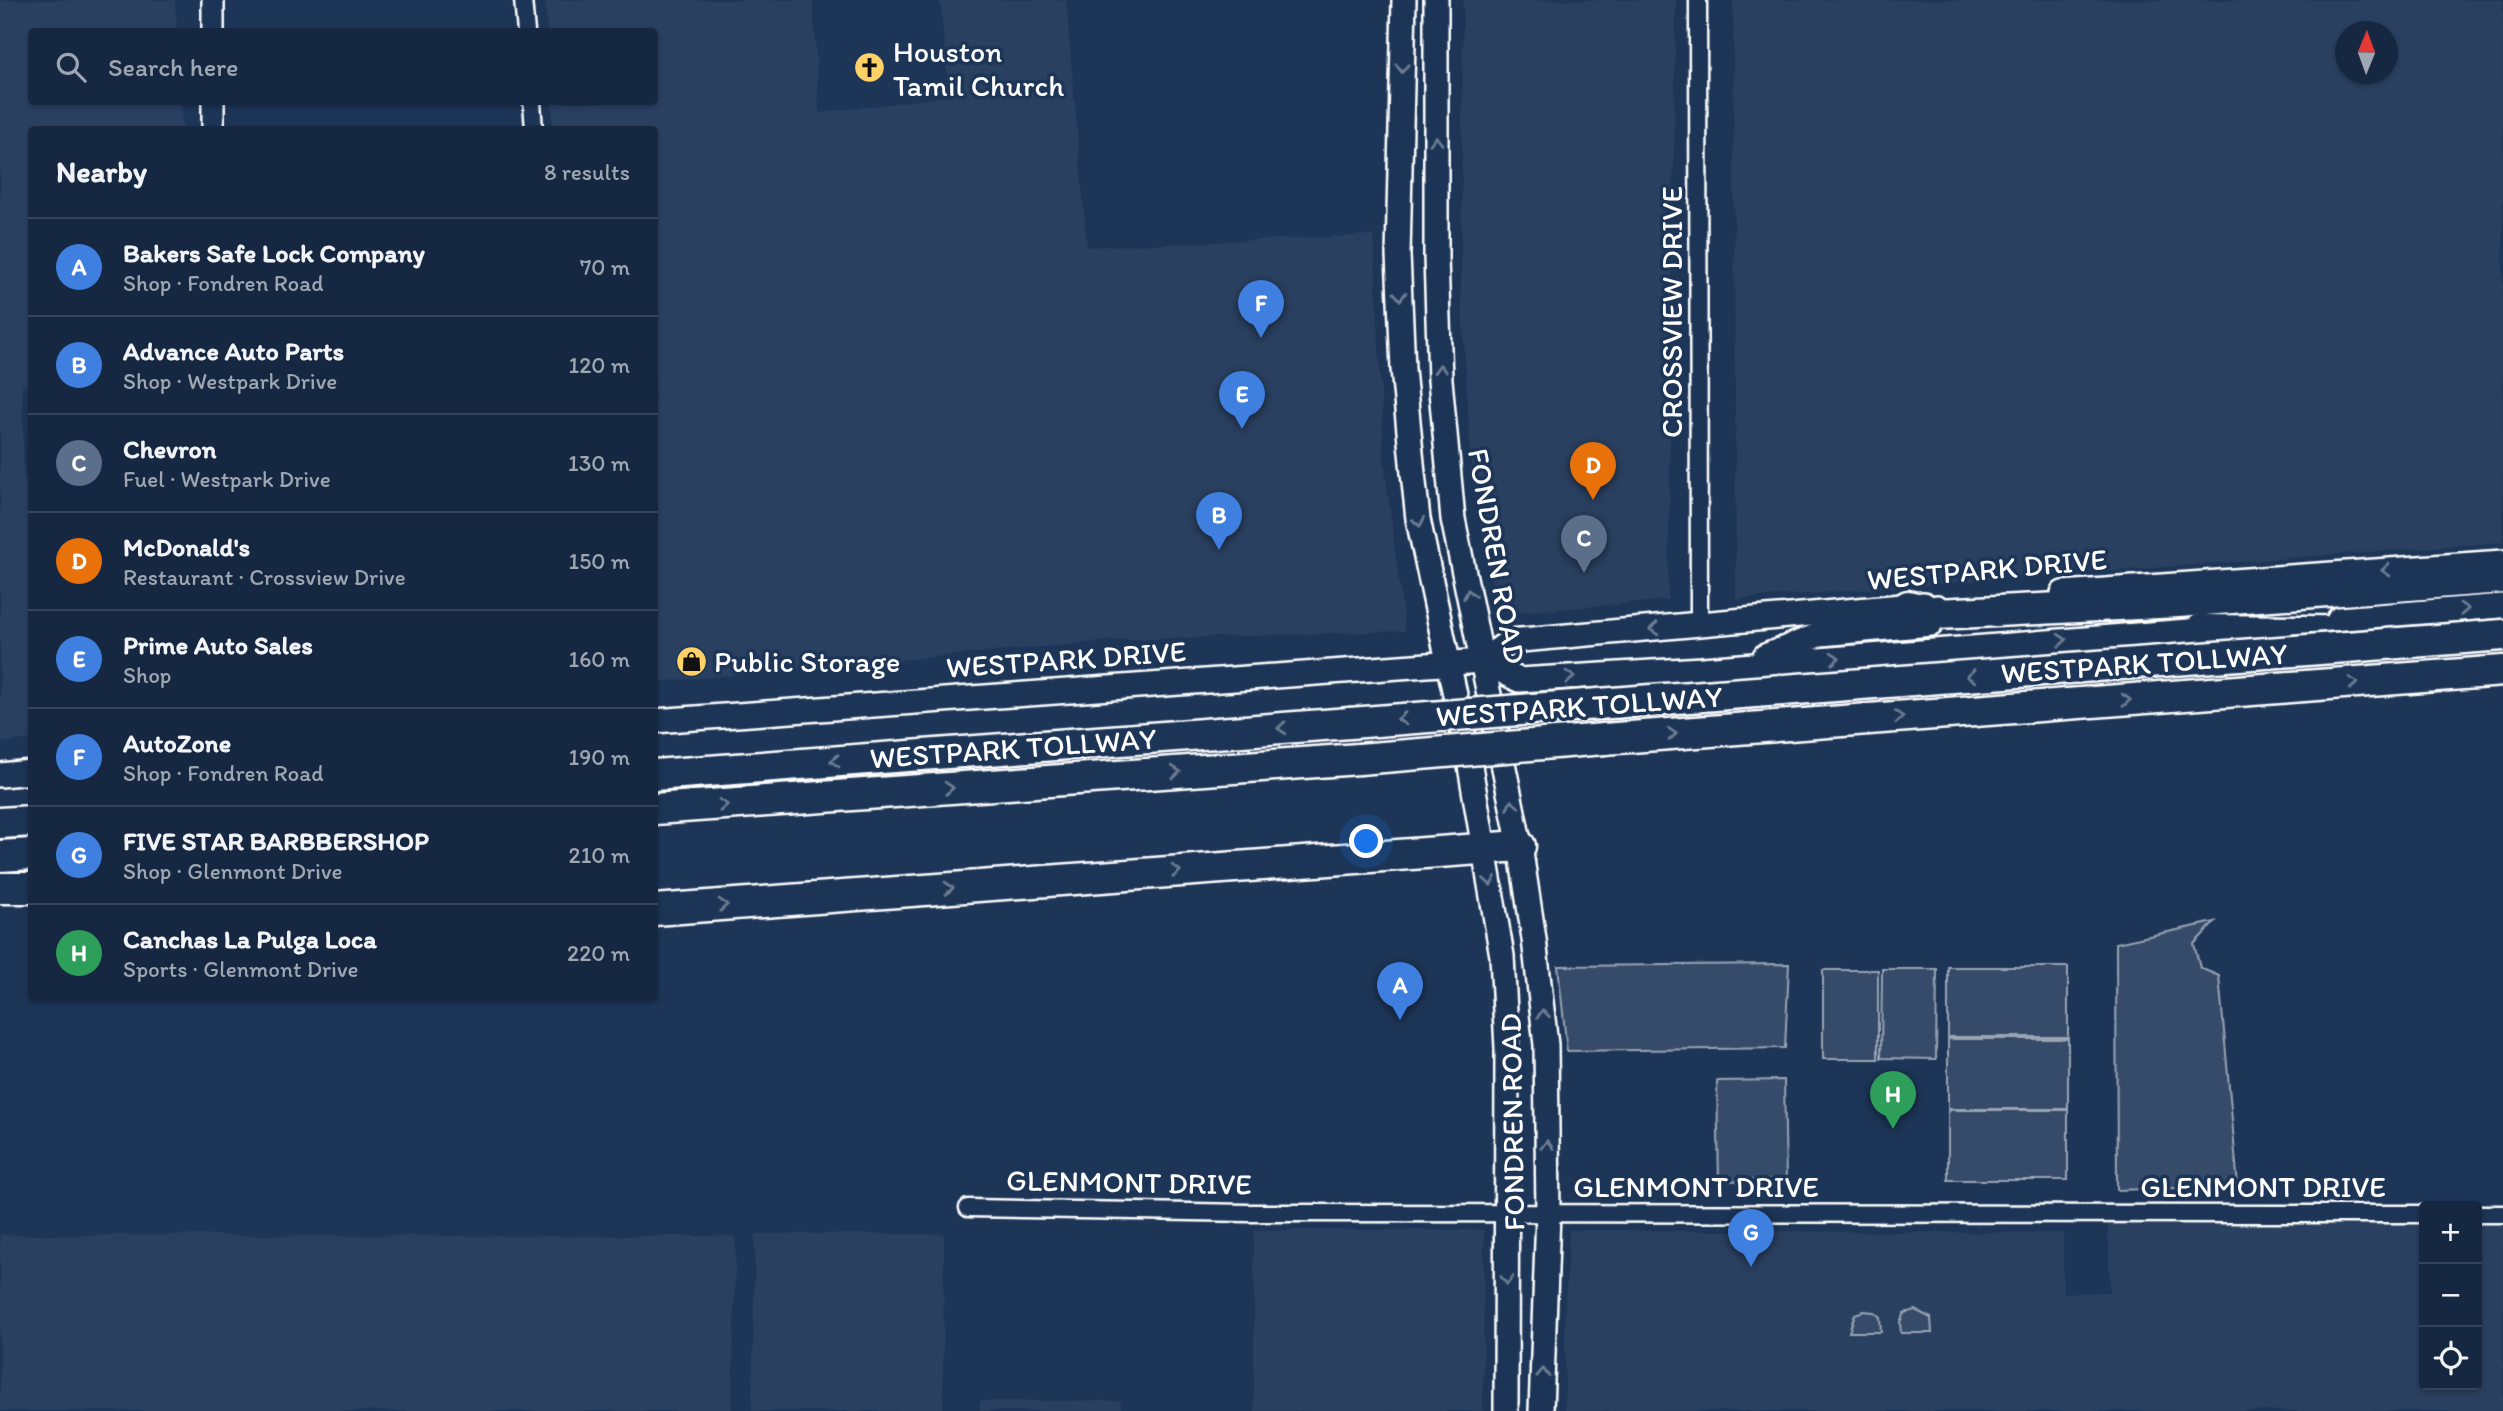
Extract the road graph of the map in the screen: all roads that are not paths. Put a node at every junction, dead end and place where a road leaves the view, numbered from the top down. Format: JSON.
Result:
{"nodes":[{"id":1,"x":213,"y":0,"type":"edge"},
{"id":2,"x":523,"y":0,"type":"edge"},
{"id":3,"x":1404,"y":0,"type":"edge"},
{"id":4,"x":1418,"y":0,"type":"edge"},
{"id":5,"x":1436,"y":0,"type":"edge"},
{"id":6,"x":1698,"y":0,"type":"edge"},
{"id":7,"x":213,"y":28,"type":"edge"},
{"id":8,"x":526,"y":28,"type":"edge"},
{"id":9,"x":1436,"y":93,"type":"junction"},
{"id":10,"x":213,"y":105,"type":"edge"},
{"id":11,"x":532,"y":105,"type":"edge"},
{"id":12,"x":213,"y":126,"type":"edge"},
{"id":13,"x":534,"y":126,"type":"edge"},
{"id":14,"x":1398,"y":255,"type":"junction"},
{"id":15,"x":1436,"y":257,"type":"junction"},
{"id":16,"x":1449,"y":471,"type":"junction"},
{"id":17,"x":1413,"y":473,"type":"junction"},
{"id":18,"x":2503,"y":562,"type":"edge"},
{"id":19,"x":2503,"y":578,"type":"edge"},
{"id":20,"x":2503,"y":606,"type":"edge"},
{"id":21,"x":1928,"y":607,"type":"junction"},
{"id":22,"x":1699,"y":625,"type":"junction"},
{"id":23,"x":2200,"y":630,"type":"junction"},
{"id":24,"x":2503,"y":634,"type":"edge"},
{"id":25,"x":1482,"y":661,"type":"junction"},
{"id":26,"x":1449,"y":663,"type":"junction"},
{"id":27,"x":1742,"y":665,"type":"junction"},
{"id":28,"x":2503,"y":671,"type":"edge"},
{"id":29,"x":658,"y":721,"type":"edge"},
{"id":30,"x":28,"y":772,"type":"edge"},
{"id":31,"x":0,"y":775,"type":"edge"},
{"id":32,"x":658,"y":775,"type":"edge"},
{"id":33,"x":658,"y":810,"type":"edge"},
{"id":34,"x":28,"y":821,"type":"edge"},
{"id":35,"x":0,"y":823,"type":"edge"},
{"id":36,"x":1520,"y":846,"type":"junction"},
{"id":37,"x":1485,"y":848,"type":"junction"},
{"id":38,"x":28,"y":854,"type":"edge"},
{"id":39,"x":0,"y":856,"type":"edge"},
{"id":40,"x":0,"y":888,"type":"edge"},
{"id":41,"x":28,"y":888,"type":"edge"},
{"id":42,"x":658,"y":910,"type":"edge"},
{"id":43,"x":968,"y":1208,"type":"dead end"},
{"id":44,"x":1507,"y":1213,"type":"junction"},
{"id":45,"x":1548,"y":1213,"type":"junction"},
{"id":46,"x":2419,"y":1214,"type":"edge"},
{"id":47,"x":2482,"y":1214,"type":"edge"},
{"id":48,"x":2503,"y":1214,"type":"edge"},
{"id":49,"x":1506,"y":1411,"type":"edge"},
{"id":50,"x":1541,"y":1411,"type":"edge"}],
"edges":[{"from":1,"to":7,"type":"street"},
{"from":2,"to":8,"type":"street"},
{"from":3,"to":14,"type":"main road","name":"FONDREN ROAD","one_way":true},
{"from":4,"to":9,"type":"main road"},
{"from":5,"to":9,"type":"main road","name":"FONDREN ROAD"},
{"from":6,"to":22,"type":"street","name":"CROSSVIEW DRIVE"},
{"from":15,"to":9,"type":"main road","name":"FONDREN ROAD","one_way":true},
{"from":10,"to":12,"type":"street"},
{"from":11,"to":13,"type":"street"},
{"from":14,"to":15,"type":"main road"},
{"from":14,"to":17,"type":"main road","name":"FONDREN ROAD","one_way":true},
{"from":16,"to":15,"type":"main road","name":"FONDREN ROAD","one_way":true},
{"from":16,"to":17,"type":"main road"},
{"from":25,"to":16,"type":"main road","name":"FONDREN ROAD","one_way":true},
{"from":17,"to":26,"type":"main road","name":"FONDREN ROAD","one_way":true},
{"from":18,"to":21,"type":"main road","name":"WESTPARK DRIVE","one_way":true},
{"from":19,"to":21,"type":"highway"},
{"from":23,"to":20,"type":"main road","one_way":true},
{"from":21,"to":22,"type":"main road","name":"WESTPARK DRIVE"},
{"from":21,"to":27,"type":"main road"},
{"from":22,"to":25,"type":"main road","name":"WESTPARK DRIVE","one_way":true},
{"from":23,"to":24,"type":"highway"},
{"from":27,"to":23,"type":"main road","one_way":true},
{"from":24,"to":32,"type":"highway","name":"WESTPARK TOLLWAY","one_way":true,"bridge":true},
{"from":25,"to":26,"type":"main road","name":"WESTPARK DRIVE"},
{"from":25,"to":27,"type":"main road","one_way":true},
{"from":36,"to":25,"type":"main road","name":"FONDREN ROAD","one_way":true},
{"from":26,"to":29,"type":"main road","name":"WESTPARK DRIVE"},
{"from":26,"to":37,"type":"main road","name":"FONDREN ROAD"},
{"from":33,"to":28,"type":"highway","name":"WESTPARK TOLLWAY","one_way":true,"bridge":true},
{"from":30,"to":31,"type":"main road"},
{"from":34,"to":35,"type":"highway"},
{"from":36,"to":37,"type":"highway"},
{"from":45,"to":36,"type":"main road","name":"FONDREN ROAD","one_way":true},
{"from":42,"to":37,"type":"highway","one_way":true},
{"from":37,"to":44,"type":"main road","name":"FONDREN ROAD","one_way":true},
{"from":38,"to":39,"type":"highway"},
{"from":40,"to":41,"type":"highway"},
{"from":43,"to":44,"type":"street","name":"GLENMONT DRIVE"},
{"from":44,"to":45,"type":"street","name":"GLENMONT DRIVE"},
{"from":44,"to":49,"type":"main road","name":"FONDREN ROAD","one_way":true},
{"from":45,"to":46,"type":"street","name":"GLENMONT DRIVE"},
{"from":50,"to":45,"type":"main road","name":"FONDREN ROAD","one_way":true},
{"from":47,"to":48,"type":"street"}]}
